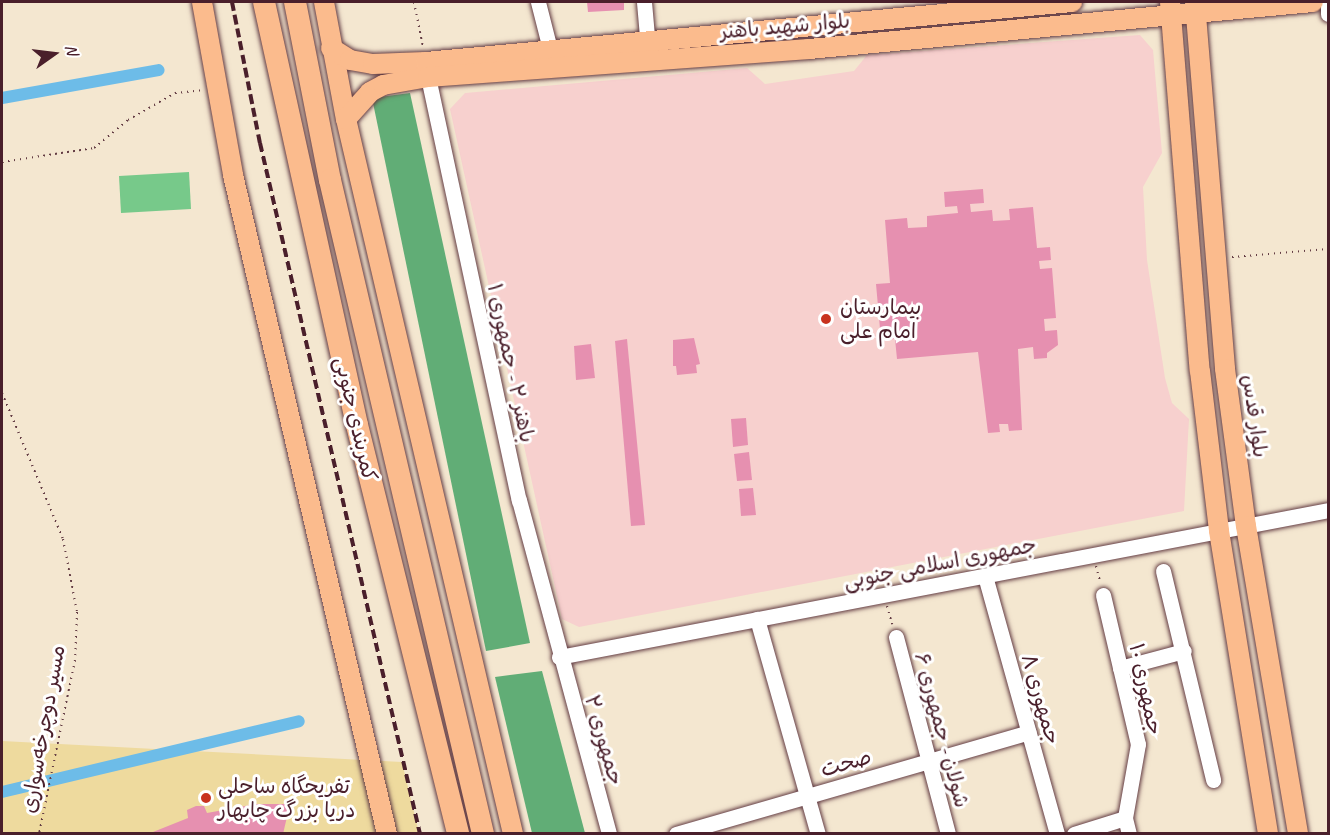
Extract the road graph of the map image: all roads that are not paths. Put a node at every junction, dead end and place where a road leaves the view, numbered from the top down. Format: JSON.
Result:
{"nodes":[{"id":1,"x":202,"y":2,"type":"edge"},
{"id":2,"x":264,"y":2,"type":"edge"},
{"id":3,"x":295,"y":2,"type":"edge"},
{"id":4,"x":324,"y":2,"type":"edge"},
{"id":5,"x":538,"y":2,"type":"edge"},
{"id":6,"x":644,"y":2,"type":"edge"},
{"id":7,"x":1071,"y":2,"type":"edge"},
{"id":8,"x":1313,"y":2,"type":"edge"},
{"id":9,"x":1328,"y":2,"type":"edge"},
{"id":10,"x":1196,"y":8,"type":"edge"},
{"id":11,"x":1170,"y":9,"type":"edge"},
{"id":12,"x":1329,"y":14,"type":"edge"},
{"id":13,"x":647,"y":40,"type":"junction"},
{"id":14,"x":331,"y":48,"type":"junction"},
{"id":15,"x":550,"y":49,"type":"junction"},
{"id":16,"x":427,"y":70,"type":"junction"},
{"id":17,"x":346,"y":119,"type":"junction"},
{"id":18,"x":1225,"y":369,"type":"junction"},
{"id":19,"x":1200,"y":371,"type":"junction"},
{"id":20,"x":1328,"y":513,"type":"edge"},
{"id":21,"x":1246,"y":526,"type":"junction"},
{"id":22,"x":1219,"y":531,"type":"junction"},
{"id":23,"x":1163,"y":571,"type":"dead end"},
{"id":24,"x":985,"y":576,"type":"junction"},
{"id":25,"x":1103,"y":595,"type":"road end"},
{"id":26,"x":757,"y":619,"type":"junction"},
{"id":27,"x":896,"y":638,"type":"road end"},
{"id":28,"x":1184,"y":651,"type":"junction"},
{"id":29,"x":560,"y":657,"type":"junction"},
{"id":30,"x":1120,"y":668,"type":"junction"},
{"id":31,"x":1029,"y":732,"type":"junction"},
{"id":32,"x":929,"y":761,"type":"junction"},
{"id":33,"x":1213,"y":780,"type":"dead end"},
{"id":34,"x":807,"y":796,"type":"junction"},
{"id":35,"x":1125,"y":818,"type":"junction"},
{"id":36,"x":712,"y":829,"type":"edge"},
{"id":37,"x":387,"y":834,"type":"edge"},
{"id":38,"x":458,"y":834,"type":"edge"},
{"id":39,"x":483,"y":834,"type":"edge"},
{"id":40,"x":513,"y":834,"type":"edge"},
{"id":41,"x":609,"y":834,"type":"edge"},
{"id":42,"x":676,"y":834,"type":"edge"},
{"id":43,"x":818,"y":834,"type":"edge"},
{"id":44,"x":948,"y":834,"type":"edge"},
{"id":45,"x":1057,"y":834,"type":"edge"},
{"id":46,"x":1074,"y":834,"type":"edge"},
{"id":47,"x":1129,"y":834,"type":"edge"},
{"id":48,"x":1268,"y":834,"type":"edge"},
{"id":49,"x":1298,"y":834,"type":"edge"}],
"edges":[{"from":1,"to":37,"type":"main road"},
{"from":2,"to":38,"type":"highway","name":"کمربندی جنوبی"},
{"from":3,"to":39,"type":"highway","name":"کمربندی جنوبی"},
{"from":4,"to":14,"type":"main road"},
{"from":5,"to":15,"type":"street"},
{"from":6,"to":13,"type":"street"},
{"from":7,"to":13,"type":"main road","name":"بلوار شهید باهنر"},
{"from":8,"to":10,"type":"main road","name":"بلوار شهید باهنر"},
{"from":9,"to":12,"type":"street"},
{"from":10,"to":11,"type":"main road","name":"بلوار شهید باهنر"},
{"from":10,"to":18,"type":"main road","name":"بلوار قدس"},
{"from":11,"to":16,"type":"main road","name":"بلوار شهید باهنر"},
{"from":11,"to":19,"type":"main road"},
{"from":13,"to":15,"type":"main road","name":"بلوار شهید باهنر"},
{"from":14,"to":16,"type":"main road","name":"بلوار شهید باهنر"},
{"from":14,"to":17,"type":"main road"},
{"from":15,"to":16,"type":"main road","name":"بلوار شهید باهنر"},
{"from":16,"to":17,"type":"main road","name":"بلوار شهید باهنر"},
{"from":16,"to":29,"type":"street","name":"باهنر ۲ - جمهوری ۱"},
{"from":17,"to":40,"type":"main road"},
{"from":18,"to":19,"type":"main road"},
{"from":18,"to":21,"type":"main road","name":"بلوار قدس"},
{"from":19,"to":22,"type":"main road"},
{"from":20,"to":21,"type":"street","name":"جمهوری اسلامی جنوبی"},
{"from":21,"to":22,"type":"street","name":"جمهوری اسلامی جنوبی"},
{"from":21,"to":49,"type":"main road","name":"بلوار قدس"},
{"from":22,"to":24,"type":"street","name":"جمهوری اسلامی جنوبی"},
{"from":22,"to":48,"type":"main road"},
{"from":23,"to":28,"type":"street"},
{"from":24,"to":26,"type":"street","name":"جمهوری اسلامی جنوبی"},
{"from":24,"to":31,"type":"street","name":"جمهوری ۸"},
{"from":25,"to":30,"type":"street","name":"جمهوری ۱۰"},
{"from":26,"to":29,"type":"street","name":"جمهوری اسلامی جنوبی"},
{"from":26,"to":34,"type":"street"},
{"from":27,"to":32,"type":"street","name":"شولان - جمهوری ۶"},
{"from":28,"to":30,"type":"street"},
{"from":28,"to":33,"type":"street"},
{"from":29,"to":41,"type":"street","name":"جمهوری ۲"},
{"from":30,"to":35,"type":"street","name":"جمهوری ۱۰"},
{"from":31,"to":32,"type":"street","name":"صحت"},
{"from":31,"to":45,"type":"street","name":"جمهوری ۸"},
{"from":32,"to":34,"type":"street","name":"صحت"},
{"from":32,"to":44,"type":"street","name":"شولان - جمهوری ۶"},
{"from":34,"to":36,"type":"street","name":"صحت"},
{"from":34,"to":43,"type":"street"},
{"from":35,"to":46,"type":"street"},
{"from":35,"to":47,"type":"street","name":"جمهوری ۱۰"},
{"from":36,"to":42,"type":"street","name":"صحت"}]}
